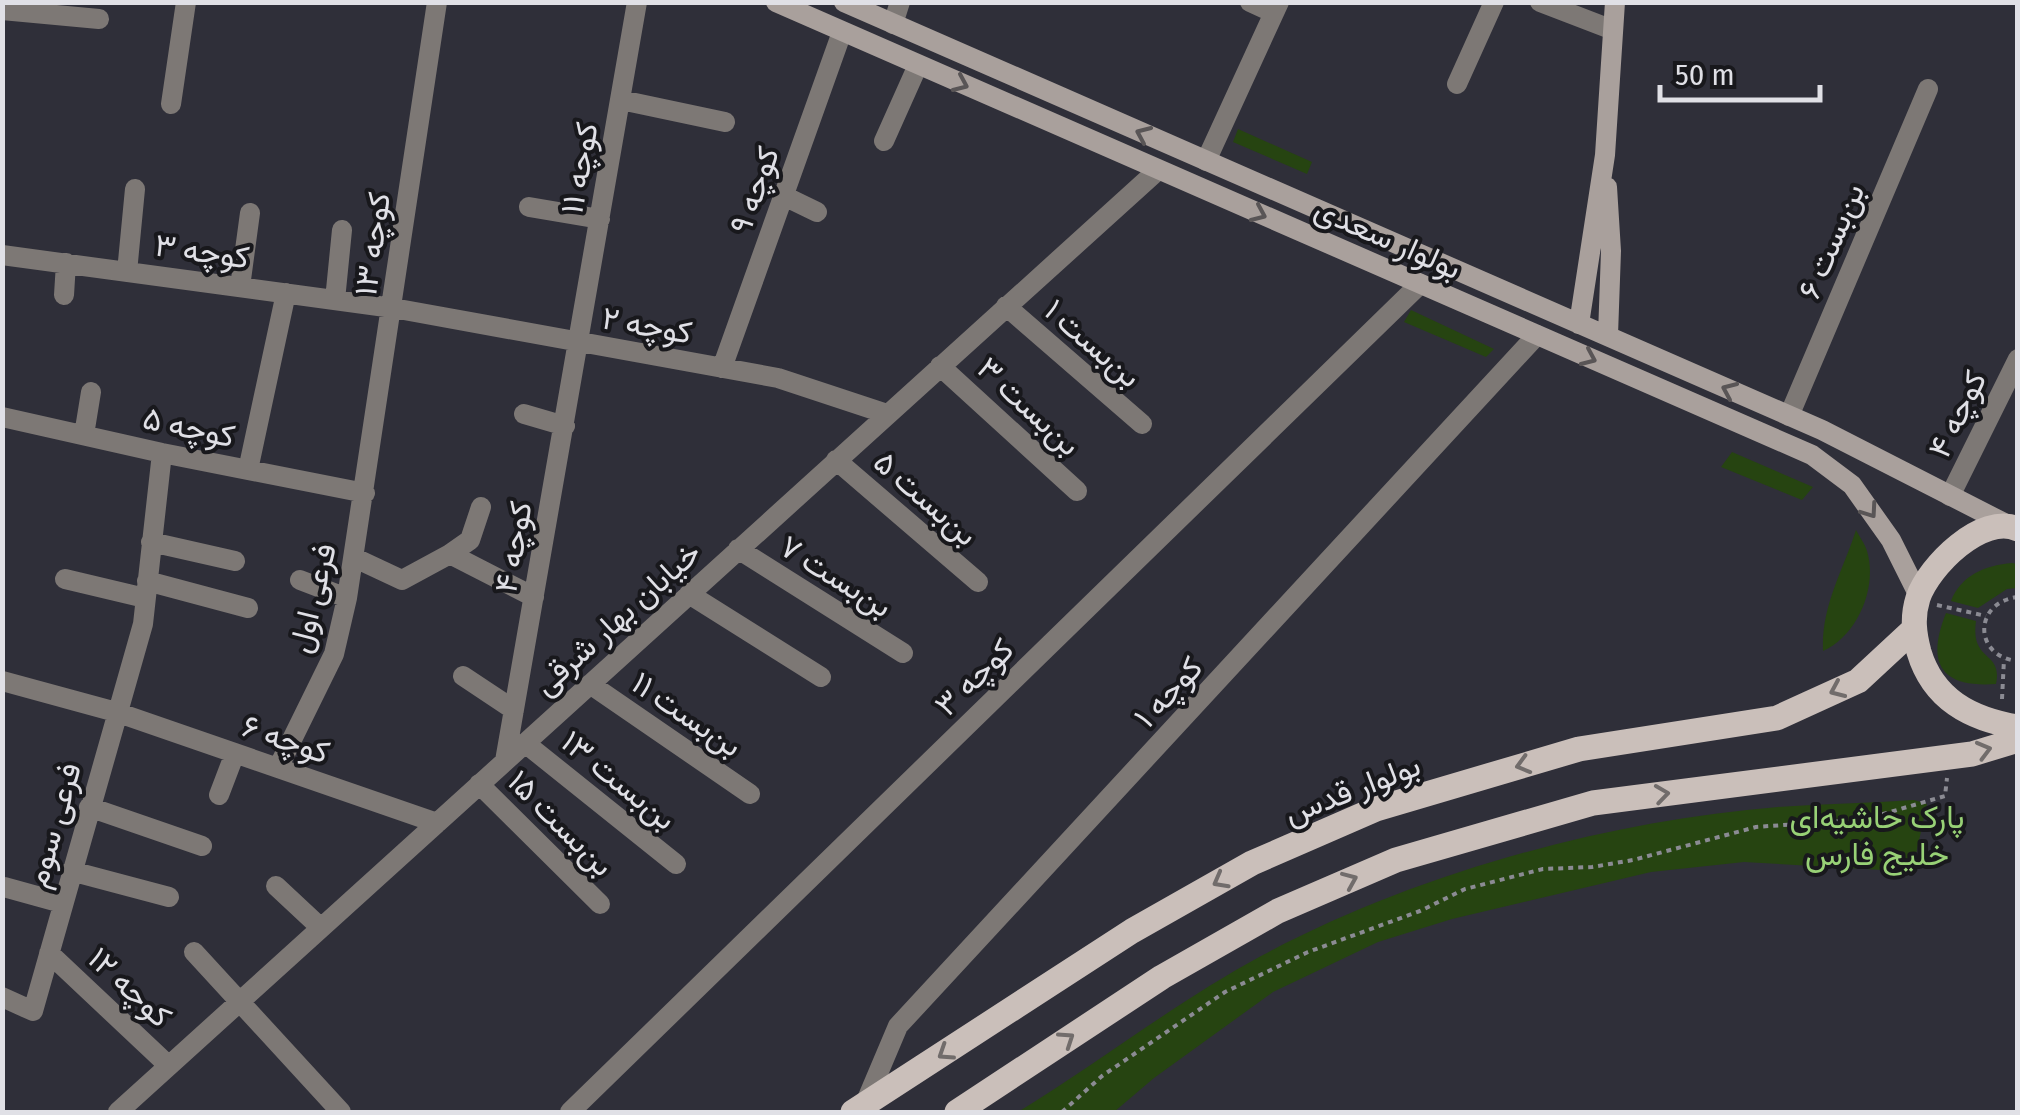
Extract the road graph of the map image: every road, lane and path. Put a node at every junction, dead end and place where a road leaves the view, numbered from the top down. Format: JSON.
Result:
{"nodes":[{"id":1,"x":186,"y":2,"type":"edge"},
{"id":2,"x":437,"y":2,"type":"edge"},
{"id":3,"x":637,"y":2,"type":"edge"},
{"id":4,"x":776,"y":2,"type":"edge"},
{"id":5,"x":844,"y":2,"type":"edge"},
{"id":6,"x":900,"y":2,"type":"edge"},
{"id":7,"x":1250,"y":2,"type":"edge"},
{"id":8,"x":1494,"y":2,"type":"edge"},
{"id":9,"x":1540,"y":2,"type":"edge"},
{"id":10,"x":1615,"y":2,"type":"edge"},
{"id":11,"x":3,"y":6,"type":"edge"},
{"id":12,"x":1276,"y":8,"type":"edge"},
{"id":13,"x":98,"y":19,"type":"dead end"},
{"id":14,"x":893,"y":24,"type":"junction"},
{"id":15,"x":1613,"y":30,"type":"junction"},
{"id":16,"x":842,"y":32,"type":"junction"},
{"id":17,"x":918,"y":65,"type":"junction"},
{"id":18,"x":1457,"y":84,"type":"dead end"},
{"id":19,"x":1928,"y":89,"type":"dead end"},
{"id":20,"x":621,"y":100,"type":"junction"},
{"id":21,"x":171,"y":104,"type":"dead end"},
{"id":22,"x":724,"y":122,"type":"dead end"},
{"id":23,"x":884,"y":141,"type":"dead end"},
{"id":24,"x":1604,"y":156,"type":"junction"},
{"id":25,"x":1206,"y":161,"type":"junction"},
{"id":26,"x":1158,"y":170,"type":"junction"},
{"id":27,"x":134,"y":190,"type":"dead end"},
{"id":28,"x":784,"y":196,"type":"junction"},
{"id":29,"x":529,"y":207,"type":"dead end"},
{"id":30,"x":817,"y":212,"type":"dead end"},
{"id":31,"x":250,"y":213,"type":"dead end"},
{"id":32,"x":600,"y":219,"type":"junction"},
{"id":33,"x":342,"y":230,"type":"dead end"},
{"id":34,"x":2,"y":255,"type":"edge"},
{"id":35,"x":66,"y":263,"type":"junction"},
{"id":36,"x":127,"y":272,"type":"junction"},
{"id":37,"x":1420,"y":284,"type":"junction"},
{"id":38,"x":240,"y":287,"type":"junction"},
{"id":39,"x":286,"y":293,"type":"junction"},
{"id":40,"x":64,"y":296,"type":"dead end"},
{"id":41,"x":335,"y":300,"type":"junction"},
{"id":42,"x":1006,"y":306,"type":"junction"},
{"id":43,"x":393,"y":308,"type":"junction"},
{"id":44,"x":1579,"y":324,"type":"junction"},
{"id":45,"x":1537,"y":335,"type":"junction"},
{"id":46,"x":1608,"y":335,"type":"junction"},
{"id":47,"x":580,"y":344,"type":"junction"},
{"id":48,"x":2018,"y":360,"type":"edge"},
{"id":49,"x":940,"y":366,"type":"junction"},
{"id":50,"x":722,"y":368,"type":"junction"},
{"id":51,"x":91,"y":392,"type":"dead end"},
{"id":52,"x":524,"y":414,"type":"dead end"},
{"id":53,"x":886,"y":414,"type":"junction"},
{"id":54,"x":1788,"y":416,"type":"junction"},
{"id":55,"x":2,"y":417,"type":"edge"},
{"id":56,"x":1142,"y":424,"type":"dead end"},
{"id":57,"x":565,"y":426,"type":"junction"},
{"id":58,"x":84,"y":435,"type":"junction"},
{"id":59,"x":162,"y":453,"type":"junction"},
{"id":60,"x":836,"y":460,"type":"junction"},
{"id":61,"x":248,"y":470,"type":"junction"},
{"id":62,"x":1077,"y":491,"type":"dead end"},
{"id":63,"x":364,"y":493,"type":"junction"},
{"id":64,"x":1950,"y":496,"type":"junction"},
{"id":65,"x":481,"y":507,"type":"dead end"},
{"id":66,"x":2012,"y":526,"type":"edge"},
{"id":67,"x":151,"y":542,"type":"junction"},
{"id":68,"x":738,"y":549,"type":"junction"},
{"id":69,"x":450,"y":554,"type":"junction"},
{"id":70,"x":354,"y":558,"type":"junction"},
{"id":71,"x":235,"y":561,"type":"dead end"},
{"id":72,"x":65,"y":579,"type":"dead end"},
{"id":73,"x":300,"y":580,"type":"dead end"},
{"id":74,"x":978,"y":582,"type":"dead end"},
{"id":75,"x":146,"y":590,"type":"junction"},
{"id":76,"x":689,"y":594,"type":"junction"},
{"id":77,"x":534,"y":597,"type":"junction"},
{"id":78,"x":2018,"y":597,"type":"edge"},
{"id":79,"x":347,"y":598,"type":"junction"},
{"id":80,"x":1918,"y":598,"type":"junction"},
{"id":81,"x":248,"y":608,"type":"dead end"},
{"id":82,"x":1986,"y":616,"type":"junction"},
{"id":83,"x":1913,"y":630,"type":"junction"},
{"id":84,"x":903,"y":653,"type":"dead end"},
{"id":85,"x":2004,"y":659,"type":"junction"},
{"id":86,"x":2018,"y":661,"type":"edge"},
{"id":87,"x":463,"y":676,"type":"dead end"},
{"id":88,"x":821,"y":677,"type":"dead end"},
{"id":89,"x":2,"y":681,"type":"edge"},
{"id":90,"x":590,"y":684,"type":"junction"},
{"id":91,"x":514,"y":710,"type":"junction"},
{"id":92,"x":116,"y":712,"type":"junction"},
{"id":93,"x":2013,"y":730,"type":"edge"},
{"id":94,"x":525,"y":742,"type":"junction"},
{"id":95,"x":235,"y":754,"type":"junction"},
{"id":96,"x":1950,"y":757,"type":"junction"},
{"id":97,"x":504,"y":762,"type":"junction"},
{"id":98,"x":278,"y":768,"type":"junction"},
{"id":99,"x":480,"y":784,"type":"junction"},
{"id":100,"x":750,"y":794,"type":"dead end"},
{"id":101,"x":219,"y":796,"type":"dead end"},
{"id":102,"x":90,"y":807,"type":"junction"},
{"id":103,"x":437,"y":823,"type":"junction"},
{"id":104,"x":202,"y":846,"type":"dead end"},
{"id":105,"x":676,"y":864,"type":"dead end"},
{"id":106,"x":72,"y":871,"type":"junction"},
{"id":107,"x":276,"y":886,"type":"dead end"},
{"id":108,"x":4,"y":887,"type":"edge"},
{"id":109,"x":168,"y":896,"type":"dead end"},
{"id":110,"x":62,"y":904,"type":"junction"},
{"id":111,"x":600,"y":904,"type":"dead end"},
{"id":112,"x":321,"y":928,"type":"junction"},
{"id":113,"x":48,"y":952,"type":"junction"},
{"id":114,"x":194,"y":952,"type":"dead end"},
{"id":115,"x":2,"y":997,"type":"edge"},
{"id":116,"x":241,"y":1001,"type":"junction"},
{"id":117,"x":170,"y":1066,"type":"junction"},
{"id":118,"x":859,"y":1108,"type":"edge"},
{"id":119,"x":118,"y":1112,"type":"edge"},
{"id":120,"x":341,"y":1112,"type":"edge"},
{"id":121,"x":570,"y":1112,"type":"edge"},
{"id":122,"x":957,"y":1112,"type":"edge"},
{"id":123,"x":1062,"y":1112,"type":"edge"}],
"edges":[{"from":1,"to":21,"type":"street"},
{"from":2,"to":43,"type":"street","name":"کوچه ۱۳"},
{"from":3,"to":20,"type":"street","name":"کوچه ۱۱"},
{"from":4,"to":16,"type":"main road","name":"بولوار سعدی"},
{"from":5,"to":14,"type":"main road","name":"بولوار سعدی"},
{"from":6,"to":14,"type":"street"},
{"from":7,"to":12,"type":"street"},
{"from":8,"to":18,"type":"street"},
{"from":9,"to":15,"type":"street"},
{"from":10,"to":15,"type":"main road"},
{"from":11,"to":13,"type":"street"},
{"from":12,"to":25,"type":"street"},
{"from":25,"to":14,"type":"main road","name":"بولوار سعدی","one_way":true},
{"from":15,"to":24,"type":"main road"},
{"from":16,"to":17,"type":"main road","name":"بولوار سعدی"},
{"from":16,"to":28,"type":"street","name":"کوچه ۹"},
{"from":17,"to":23,"type":"street"},
{"from":17,"to":26,"type":"main road","name":"بولوار سعدی","one_way":true},
{"from":19,"to":54,"type":"street","name":"بن‌بست ۶"},
{"from":20,"to":22,"type":"street"},
{"from":20,"to":32,"type":"street","name":"کوچه ۱۱"},
{"from":24,"to":44,"type":"main road"},
{"from":24,"to":46,"type":"main road"},
{"from":25,"to":44,"type":"main road","name":"بولوار سعدی"},
{"from":26,"to":37,"type":"main road","name":"بولوار سعدی","one_way":true},
{"from":26,"to":42,"type":"street","name":"خیابان بهار شرقی"},
{"from":27,"to":36,"type":"street"},
{"from":28,"to":30,"type":"street"},
{"from":28,"to":50,"type":"street","name":"کوچه ۹"},
{"from":29,"to":32,"type":"street"},
{"from":31,"to":38,"type":"street"},
{"from":32,"to":47,"type":"street","name":"کوچه ۱۱"},
{"from":33,"to":41,"type":"street"},
{"from":34,"to":35,"type":"street","name":"کوچه ۳"},
{"from":35,"to":36,"type":"street","name":"کوچه ۳"},
{"from":35,"to":40,"type":"street"},
{"from":36,"to":38,"type":"street","name":"کوچه ۳"},
{"from":37,"to":45,"type":"main road","name":"بولوار سعدی"},
{"from":37,"to":121,"type":"street","name":"کوچه ۳"},
{"from":38,"to":39,"type":"street","name":"کوچه ۳"},
{"from":39,"to":41,"type":"street","name":"کوچه ۳"},
{"from":39,"to":61,"type":"street"},
{"from":41,"to":43,"type":"street","name":"کوچه ۳"},
{"from":42,"to":49,"type":"street","name":"خیابان بهار شرقی"},
{"from":42,"to":56,"type":"street","name":"بن‌بست ۱"},
{"from":43,"to":47,"type":"street","name":"کوچه ۲"},
{"from":43,"to":63,"type":"street","name":"کوچه ۱۳"},
{"from":44,"to":46,"type":"main road","name":"بولوار سعدی"},
{"from":45,"to":80,"type":"main road","name":"بولوار سعدی","one_way":true},
{"from":45,"to":118,"type":"street","name":"کوچه ۱"},
{"from":54,"to":46,"type":"main road","name":"بولوار سعدی","one_way":true},
{"from":47,"to":50,"type":"street","name":"کوچه ۲"},
{"from":47,"to":57,"type":"street","name":"کوچه ۴"},
{"from":48,"to":64,"type":"street","name":"کوچه ۴"},
{"from":49,"to":53,"type":"street","name":"خیابان بهار شرقی"},
{"from":49,"to":62,"type":"street","name":"بن‌بست ۳"},
{"from":50,"to":53,"type":"street","name":"کوچه ۲"},
{"from":51,"to":58,"type":"street"},
{"from":52,"to":57,"type":"street"},
{"from":53,"to":60,"type":"street","name":"خیابان بهار شرقی"},
{"from":54,"to":64,"type":"main road","name":"بولوار سعدی"},
{"from":55,"to":58,"type":"street","name":"کوچه ۵"},
{"from":57,"to":77,"type":"street","name":"کوچه ۴"},
{"from":58,"to":59,"type":"street","name":"کوچه ۵"},
{"from":59,"to":61,"type":"street","name":"کوچه ۵"},
{"from":59,"to":67,"type":"street"},
{"from":60,"to":68,"type":"street","name":"خیابان بهار شرقی"},
{"from":60,"to":74,"type":"street","name":"بن‌بست ۵"},
{"from":61,"to":63,"type":"street","name":"کوچه ۵"},
{"from":63,"to":70,"type":"street","name":"فرعی اول"},
{"from":64,"to":66,"type":"main road","name":"بولوار سعدی"},
{"from":65,"to":69,"type":"street"},
{"from":66,"to":80,"type":"main road"},
{"from":67,"to":71,"type":"street"},
{"from":67,"to":75,"type":"street"},
{"from":68,"to":76,"type":"street","name":"خیابان بهار شرقی"},
{"from":68,"to":84,"type":"street","name":"بن‌بست ۷"},
{"from":69,"to":70,"type":"street"},
{"from":69,"to":77,"type":"street"},
{"from":70,"to":79,"type":"street","name":"فرعی اول"},
{"from":72,"to":75,"type":"street"},
{"from":73,"to":79,"type":"street"},
{"from":75,"to":81,"type":"street"},
{"from":75,"to":92,"type":"street","name":"فرعی سوم"},
{"from":76,"to":88,"type":"street"},
{"from":76,"to":90,"type":"street","name":"خیابان بهار شرقی"},
{"from":77,"to":91,"type":"street","name":"کوچه ۴"},
{"from":78,"to":82,"type":"path"},
{"from":79,"to":98,"type":"street","name":"فرعی اول"},
{"from":80,"to":82,"type":"path"},
{"from":80,"to":83,"type":"main road"},
{"from":82,"to":85,"type":"path"},
{"from":83,"to":93,"type":"main road"},
{"from":83,"to":118,"type":"main road","name":"بولوار قدس","one_way":true},
{"from":85,"to":86,"type":"path"},
{"from":85,"to":93,"type":"path"},
{"from":87,"to":91,"type":"street"},
{"from":89,"to":92,"type":"street"},
{"from":90,"to":94,"type":"street","name":"خیابان بهار شرقی"},
{"from":90,"to":100,"type":"street","name":"بن‌بست ۱۱"},
{"from":91,"to":97,"type":"street","name":"کوچه ۴"},
{"from":92,"to":95,"type":"street","name":"کوچه ۶"},
{"from":92,"to":102,"type":"street","name":"فرعی سوم"},
{"from":96,"to":93,"type":"main road","one_way":true},
{"from":94,"to":97,"type":"street","name":"خیابان بهار شرقی"},
{"from":94,"to":105,"type":"street","name":"بن‌بست ۱۳"},
{"from":95,"to":98,"type":"street","name":"کوچه ۶"},
{"from":95,"to":101,"type":"street"},
{"from":122,"to":96,"type":"main road","one_way":true},
{"from":96,"to":123,"type":"path"},
{"from":97,"to":99,"type":"street","name":"خیابان بهار شرقی"},
{"from":98,"to":103,"type":"street","name":"کوچه ۶"},
{"from":99,"to":103,"type":"street","name":"خیابان بهار شرقی"},
{"from":99,"to":111,"type":"street","name":"بن‌بست ۱۵"},
{"from":102,"to":104,"type":"street"},
{"from":102,"to":106,"type":"street","name":"فرعی سوم"},
{"from":103,"to":112,"type":"street","name":"خیابان بهار شرقی"},
{"from":106,"to":109,"type":"street"},
{"from":106,"to":110,"type":"street","name":"فرعی سوم"},
{"from":107,"to":112,"type":"street"},
{"from":108,"to":110,"type":"street"},
{"from":110,"to":113,"type":"street","name":"فرعی سوم"},
{"from":112,"to":116,"type":"street","name":"خیابان بهار شرقی"},
{"from":113,"to":115,"type":"street","name":"فرعی سوم"},
{"from":113,"to":117,"type":"street","name":"کوچه ۱۲"},
{"from":114,"to":116,"type":"street"},
{"from":116,"to":117,"type":"street","name":"خیابان بهار شرقی"},
{"from":116,"to":120,"type":"street"},
{"from":117,"to":119,"type":"street","name":"خیابان بهار شرقی"}]}
